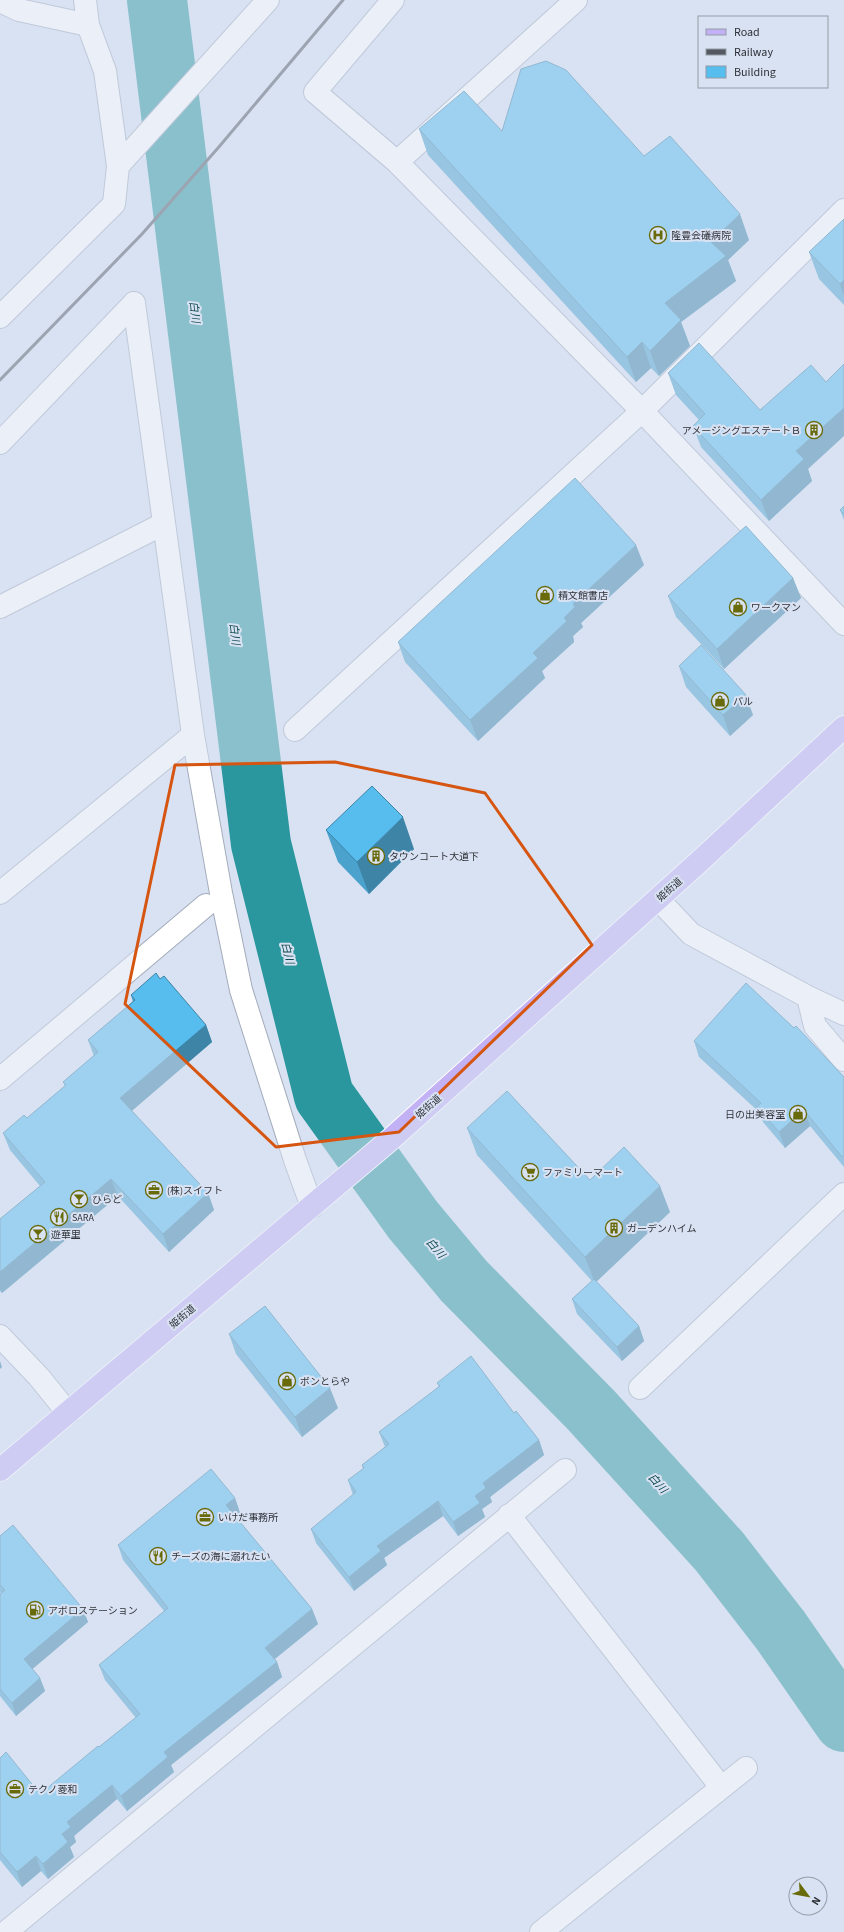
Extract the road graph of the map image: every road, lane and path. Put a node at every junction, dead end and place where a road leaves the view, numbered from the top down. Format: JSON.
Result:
{"nodes":[{"id":1,"x":85,"y":0,"type":"edge"},
{"id":2,"x":268,"y":0,"type":"edge"},
{"id":3,"x":393,"y":0,"type":"edge"},
{"id":4,"x":576,"y":0,"type":"edge"},
{"id":5,"x":0,"y":1,"type":"edge"},
{"id":6,"x":88,"y":25,"type":"junction"},
{"id":7,"x":124,"y":158,"type":"junction"},
{"id":8,"x":397,"y":162,"type":"junction"},
{"id":9,"x":844,"y":210,"type":"edge"},
{"id":10,"x":0,"y":318,"type":"edge"},
{"id":11,"x":642,"y":411,"type":"junction"},
{"id":12,"x":0,"y":442,"type":"edge"},
{"id":13,"x":163,"y":524,"type":"junction"},
{"id":14,"x":0,"y":607,"type":"edge"},
{"id":15,"x":844,"y":624,"type":"edge"},
{"id":16,"x":844,"y":727,"type":"edge"},
{"id":17,"x":295,"y":730,"type":"dead end"},
{"id":18,"x":193,"y":735,"type":"junction"},
{"id":19,"x":0,"y":893,"type":"edge"},
{"id":20,"x":658,"y":899,"type":"junction"},
{"id":21,"x":206,"y":905,"type":"dead end"},
{"id":22,"x":808,"y":997,"type":"junction"},
{"id":23,"x":844,"y":1014,"type":"edge"},
{"id":24,"x":844,"y":1060,"type":"edge"},
{"id":25,"x":0,"y":1079,"type":"edge"},
{"id":26,"x":844,"y":1194,"type":"edge"},
{"id":27,"x":312,"y":1207,"type":"junction"},
{"id":28,"x":0,"y":1336,"type":"edge"},
{"id":29,"x":640,"y":1388,"type":"dead end"},
{"id":30,"x":68,"y":1412,"type":"junction"},
{"id":31,"x":0,"y":1470,"type":"edge"},
{"id":32,"x":565,"y":1470,"type":"dead end"},
{"id":33,"x":509,"y":1515,"type":"junction"},
{"id":34,"x":746,"y":1768,"type":"dead end"},
{"id":35,"x":721,"y":1787,"type":"junction"},
{"id":36,"x":6,"y":1932,"type":"edge"},
{"id":37,"x":541,"y":1932,"type":"edge"}],
"edges":[{"from":1,"to":6,"type":"street"},
{"from":2,"to":7,"type":"street"},
{"from":3,"to":8,"type":"street"},
{"from":4,"to":8,"type":"street"},
{"from":5,"to":6,"type":"street"},
{"from":6,"to":7,"type":"street"},
{"from":7,"to":10,"type":"street"},
{"from":8,"to":11,"type":"street"},
{"from":9,"to":11,"type":"street"},
{"from":11,"to":15,"type":"street"},
{"from":11,"to":17,"type":"street"},
{"from":12,"to":13,"type":"street"},
{"from":13,"to":14,"type":"street"},
{"from":13,"to":18,"type":"street"},
{"from":16,"to":20,"type":"main road","name":"姫街道"},
{"from":18,"to":19,"type":"street"},
{"from":18,"to":27,"type":"street"},
{"from":20,"to":22,"type":"street"},
{"from":20,"to":27,"type":"main road","name":"姫街道"},
{"from":21,"to":25,"type":"street"},
{"from":22,"to":23,"type":"street"},
{"from":22,"to":24,"type":"street"},
{"from":26,"to":29,"type":"street"},
{"from":27,"to":30,"type":"main road","name":"姫街道"},
{"from":28,"to":30,"type":"street"},
{"from":30,"to":31,"type":"main road","name":"姫街道"},
{"from":32,"to":33,"type":"street"},
{"from":33,"to":35,"type":"street"},
{"from":33,"to":36,"type":"street"},
{"from":34,"to":35,"type":"street"},
{"from":35,"to":37,"type":"street"}]}
